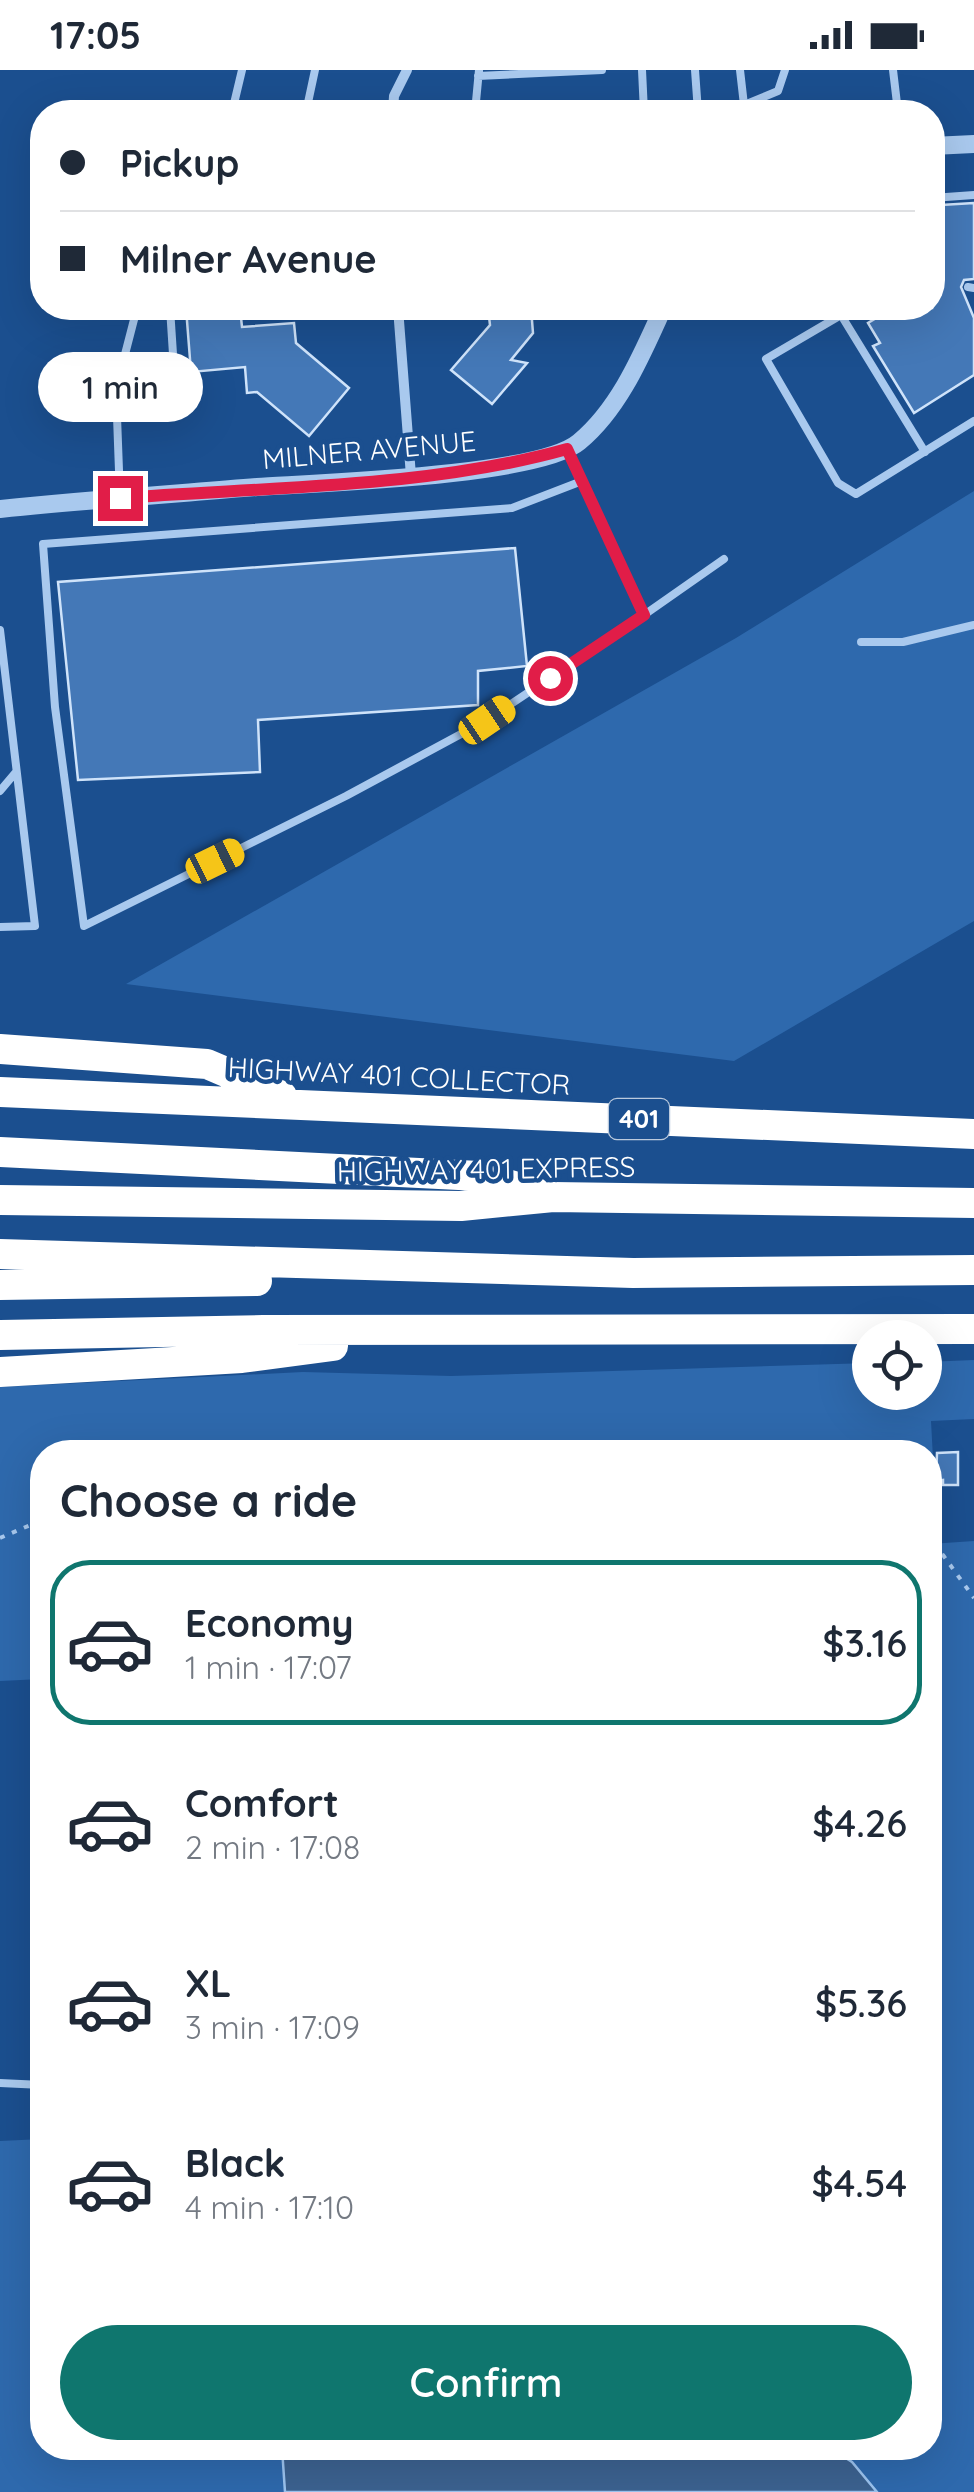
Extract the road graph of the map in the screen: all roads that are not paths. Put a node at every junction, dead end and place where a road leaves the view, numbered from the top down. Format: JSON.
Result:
{"nodes":[{"id":1,"x":242,"y":70,"type":"edge"},
{"id":2,"x":315,"y":70,"type":"edge"},
{"id":3,"x":407,"y":70,"type":"edge"},
{"id":4,"x":602,"y":70,"type":"edge"},
{"id":5,"x":642,"y":70,"type":"edge"},
{"id":6,"x":695,"y":70,"type":"edge"},
{"id":7,"x":740,"y":70,"type":"edge"},
{"id":8,"x":785,"y":70,"type":"edge"},
{"id":9,"x":893,"y":70,"type":"edge"},
{"id":10,"x":478,"y":73,"type":"edge"},
{"id":11,"x":235,"y":100,"type":"edge"},
{"id":12,"x":309,"y":100,"type":"edge"},
{"id":13,"x":394,"y":100,"type":"edge"},
{"id":14,"x":477,"y":100,"type":"edge"},
{"id":15,"x":643,"y":100,"type":"edge"},
{"id":16,"x":697,"y":100,"type":"edge"},
{"id":17,"x":743,"y":100,"type":"edge"},
{"id":18,"x":756,"y":100,"type":"edge"},
{"id":19,"x":897,"y":100,"type":"edge"},
{"id":20,"x":974,"y":144,"type":"edge"},
{"id":21,"x":945,"y":145,"type":"edge"},
{"id":22,"x":974,"y":195,"type":"edge"},
{"id":23,"x":945,"y":197,"type":"edge"},
{"id":24,"x":134,"y":320,"type":"edge"},
{"id":25,"x":171,"y":320,"type":"edge"},
{"id":26,"x":399,"y":320,"type":"edge"},
{"id":27,"x":657,"y":320,"type":"edge"},
{"id":28,"x":832,"y":320,"type":"edge"},
{"id":29,"x":844,"y":320,"type":"edge"},
{"id":30,"x":116,"y":389,"type":"junction"},
{"id":31,"x":974,"y":421,"type":"edge"},
{"id":32,"x":567,"y":449,"type":"junction"},
{"id":33,"x":925,"y":452,"type":"junction"},
{"id":34,"x":410,"y":476,"type":"junction"},
{"id":35,"x":582,"y":481,"type":"junction"},
{"id":36,"x":120,"y":498,"type":"junction"},
{"id":37,"x":0,"y":509,"type":"edge"},
{"id":38,"x":724,"y":559,"type":"dead end"},
{"id":39,"x":644,"y":615,"type":"junction"},
{"id":40,"x":974,"y":625,"type":"edge"},
{"id":41,"x":0,"y":630,"type":"edge"},
{"id":42,"x":861,"y":642,"type":"dead end"},
{"id":43,"x":16,"y":772,"type":"junction"},
{"id":44,"x":0,"y":791,"type":"edge"},
{"id":45,"x":0,"y":928,"type":"edge"},
{"id":46,"x":0,"y":1049,"type":"edge"},
{"id":47,"x":0,"y":1092,"type":"edge"},
{"id":48,"x":304,"y":1104,"type":"junction"},
{"id":49,"x":974,"y":1134,"type":"edge"},
{"id":50,"x":0,"y":1152,"type":"edge"},
{"id":51,"x":553,"y":1198,"type":"junction"},
{"id":52,"x":0,"y":1200,"type":"edge"},
{"id":53,"x":974,"y":1204,"type":"edge"},
{"id":54,"x":0,"y":1254,"type":"edge"},
{"id":55,"x":974,"y":1270,"type":"edge"},
{"id":56,"x":633,"y":1273,"type":"junction"},
{"id":57,"x":0,"y":1286,"type":"edge"},
{"id":58,"x":974,"y":1329,"type":"edge"},
{"id":59,"x":435,"y":1332,"type":"junction"},
{"id":60,"x":0,"y":1335,"type":"edge"},
{"id":61,"x":0,"y":1372,"type":"edge"},
{"id":62,"x":0,"y":2083,"type":"edge"},
{"id":63,"x":30,"y":2084,"type":"edge"}],
"edges":[{"from":1,"to":11,"type":"lane"},
{"from":2,"to":12,"type":"lane"},
{"from":3,"to":13,"type":"street"},
{"from":4,"to":10,"type":"lane"},
{"from":5,"to":15,"type":"lane"},
{"from":6,"to":16,"type":"lane"},
{"from":7,"to":17,"type":"lane"},
{"from":8,"to":18,"type":"lane"},
{"from":9,"to":19,"type":"lane"},
{"from":10,"to":14,"type":"lane"},
{"from":20,"to":21,"type":"street"},
{"from":22,"to":23,"type":"lane"},
{"from":24,"to":30,"type":"lane"},
{"from":25,"to":30,"type":"lane"},
{"from":26,"to":34,"type":"street"},
{"from":27,"to":32,"type":"street","name":"MILNER AVENUE"},
{"from":28,"to":33,"type":"lane"},
{"from":29,"to":33,"type":"lane"},
{"from":30,"to":36,"type":"lane"},
{"from":31,"to":33,"type":"lane"},
{"from":32,"to":34,"type":"street","name":"MILNER AVENUE"},
{"from":32,"to":35,"type":"lane"},
{"from":34,"to":36,"type":"street","name":"MILNER AVENUE"},
{"from":35,"to":39,"type":"lane"},
{"from":35,"to":39,"type":"lane"},
{"from":36,"to":37,"type":"street","name":"MILNER AVENUE"},
{"from":38,"to":39,"type":"lane"},
{"from":40,"to":42,"type":"lane"},
{"from":41,"to":43,"type":"lane"},
{"from":43,"to":44,"type":"lane"},
{"from":43,"to":45,"type":"lane"},
{"from":46,"to":48,"type":"highway"},
{"from":47,"to":48,"type":"highway","name":"HIGHWAY 401 COLLECTOR","number":"401"},
{"from":48,"to":49,"type":"highway","name":"HIGHWAY 401 COLLECTOR","number":"401"},
{"from":50,"to":51,"type":"highway"},
{"from":51,"to":52,"type":"highway","name":"HIGHWAY 401 EXPRESS"},
{"from":51,"to":53,"type":"highway","name":"HIGHWAY 401 EXPRESS"},
{"from":54,"to":56,"type":"highway"},
{"from":55,"to":56,"type":"highway"},
{"from":56,"to":57,"type":"highway"},
{"from":58,"to":59,"type":"highway"},
{"from":59,"to":60,"type":"highway"},
{"from":59,"to":61,"type":"highway"},
{"from":62,"to":63,"type":"lane"}]}
